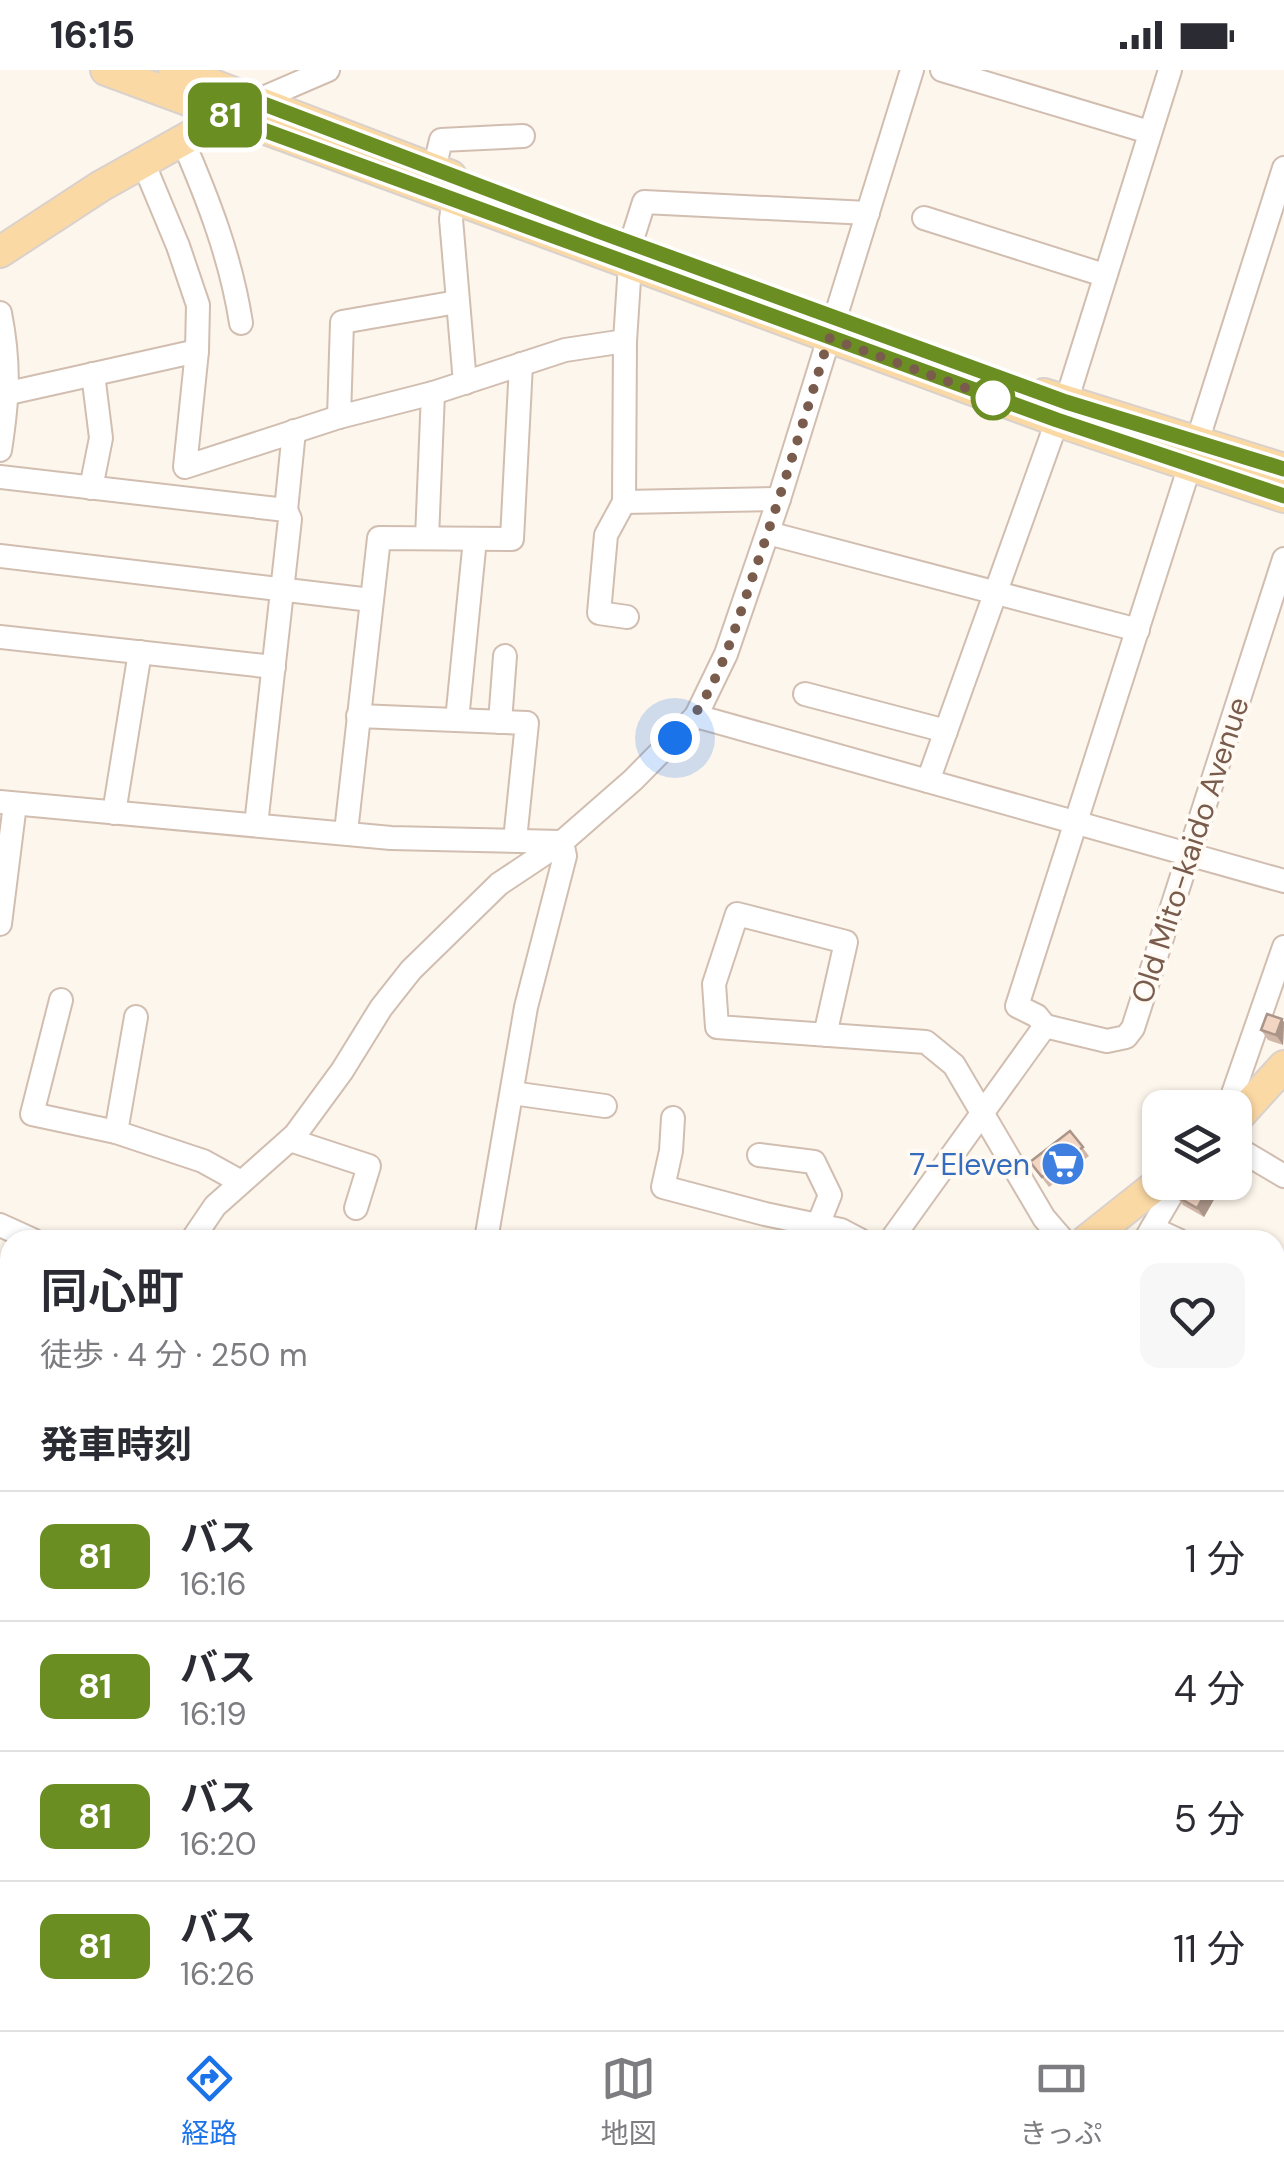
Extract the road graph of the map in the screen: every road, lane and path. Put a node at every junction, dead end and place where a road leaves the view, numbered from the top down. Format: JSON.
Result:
{"nodes":[{"id":1,"x":106,"y":70,"type":"edge"},
{"id":2,"x":174,"y":70,"type":"edge"},
{"id":3,"x":326,"y":70,"type":"edge"},
{"id":4,"x":912,"y":70,"type":"edge"},
{"id":5,"x":942,"y":70,"type":"edge"},
{"id":6,"x":1170,"y":70,"type":"edge"},
{"id":7,"x":256,"y":101,"type":"junction"},
{"id":8,"x":225,"y":116,"type":"junction"},
{"id":9,"x":1149,"y":132,"type":"junction"},
{"id":10,"x":523,"y":136,"type":"dead end"},
{"id":11,"x":182,"y":139,"type":"junction"},
{"id":12,"x":143,"y":162,"type":"junction"},
{"id":13,"x":1284,"y":168,"type":"edge"},
{"id":14,"x":434,"y":169,"type":"junction"},
{"id":15,"x":454,"y":198,"type":"junction"},
{"id":16,"x":868,"y":212,"type":"junction"},
{"id":17,"x":924,"y":218,"type":"dead end"},
{"id":18,"x":0,"y":252,"type":"edge"},
{"id":19,"x":630,"y":253,"type":"junction"},
{"id":20,"x":1104,"y":276,"type":"junction"},
{"id":21,"x":456,"y":302,"type":"junction"},
{"id":22,"x":0,"y":313,"type":"edge"},
{"id":23,"x":241,"y":323,"type":"dead end"},
{"id":24,"x":832,"y":328,"type":"junction"},
{"id":25,"x":625,"y":341,"type":"junction"},
{"id":26,"x":197,"y":351,"type":"junction"},
{"id":27,"x":521,"y":364,"type":"junction"},
{"id":28,"x":92,"y":374,"type":"junction"},
{"id":29,"x":464,"y":383,"type":"junction"},
{"id":30,"x":9,"y":393,"type":"junction"},
{"id":31,"x":432,"y":393,"type":"junction"},
{"id":32,"x":1061,"y":411,"type":"junction"},
{"id":33,"x":338,"y":417,"type":"junction"},
{"id":34,"x":294,"y":432,"type":"junction"},
{"id":35,"x":0,"y":450,"type":"edge"},
{"id":36,"x":1194,"y":453,"type":"junction"},
{"id":37,"x":1284,"y":469,"type":"edge"},
{"id":38,"x":0,"y":477,"type":"edge"},
{"id":39,"x":91,"y":488,"type":"junction"},
{"id":40,"x":1284,"y":496,"type":"edge"},
{"id":41,"x":780,"y":499,"type":"junction"},
{"id":42,"x":624,"y":502,"type":"junction"},
{"id":43,"x":286,"y":510,"type":"junction"},
{"id":44,"x":768,"y":533,"type":"junction"},
{"id":45,"x":428,"y":538,"type":"junction"},
{"id":46,"x":475,"y":540,"type":"junction"},
{"id":47,"x":0,"y":556,"type":"edge"},
{"id":48,"x":1284,"y":559,"type":"edge"},
{"id":49,"x":282,"y":590,"type":"junction"},
{"id":50,"x":995,"y":592,"type":"junction"},
{"id":51,"x":371,"y":600,"type":"junction"},
{"id":52,"x":627,"y":618,"type":"dead end"},
{"id":53,"x":1138,"y":630,"type":"junction"},
{"id":54,"x":0,"y":637,"type":"edge"},
{"id":55,"x":140,"y":652,"type":"junction"},
{"id":56,"x":505,"y":656,"type":"dead end"},
{"id":57,"x":274,"y":667,"type":"junction"},
{"id":58,"x":805,"y":694,"type":"dead end"},
{"id":59,"x":358,"y":716,"type":"junction"},
{"id":60,"x":696,"y":716,"type":"junction"},
{"id":61,"x":456,"y":720,"type":"junction"},
{"id":62,"x":500,"y":722,"type":"junction"},
{"id":63,"x":946,"y":731,"type":"junction"},
{"id":64,"x":928,"y":782,"type":"junction"},
{"id":65,"x":7,"y":803,"type":"edge"},
{"id":66,"x":114,"y":813,"type":"junction"},
{"id":67,"x":1076,"y":823,"type":"junction"},
{"id":68,"x":256,"y":825,"type":"junction"},
{"id":69,"x":346,"y":832,"type":"junction"},
{"id":70,"x":515,"y":840,"type":"junction"},
{"id":71,"x":562,"y":842,"type":"junction"},
{"id":72,"x":1189,"y":855,"type":"junction"},
{"id":73,"x":1284,"y":881,"type":"edge"},
{"id":74,"x":0,"y":924,"type":"edge"},
{"id":75,"x":1284,"y":947,"type":"edge"},
{"id":76,"x":61,"y":1000,"type":"dead end"},
{"id":77,"x":136,"y":1017,"type":"dead end"},
{"id":78,"x":1045,"y":1026,"type":"junction"},
{"id":79,"x":825,"y":1034,"type":"junction"},
{"id":80,"x":1284,"y":1066,"type":"edge"},
{"id":81,"x":1234,"y":1090,"type":"edge"},
{"id":82,"x":512,"y":1093,"type":"junction"},
{"id":83,"x":1252,"y":1101,"type":"edge"},
{"id":84,"x":605,"y":1106,"type":"dead end"},
{"id":85,"x":983,"y":1111,"type":"junction"},
{"id":86,"x":673,"y":1118,"type":"dead end"},
{"id":87,"x":116,"y":1132,"type":"junction"},
{"id":88,"x":290,"y":1140,"type":"junction"},
{"id":89,"x":760,"y":1155,"type":"dead end"},
{"id":90,"x":1252,"y":1156,"type":"edge"},
{"id":91,"x":1284,"y":1176,"type":"edge"},
{"id":92,"x":241,"y":1182,"type":"junction"},
{"id":93,"x":1142,"y":1196,"type":"edge"},
{"id":94,"x":1168,"y":1200,"type":"edge"},
{"id":95,"x":356,"y":1208,"type":"dead end"},
{"id":96,"x":818,"y":1225,"type":"junction"},
{"id":97,"x":199,"y":1230,"type":"edge"},
{"id":98,"x":488,"y":1230,"type":"edge"},
{"id":99,"x":840,"y":1230,"type":"edge"},
{"id":100,"x":898,"y":1230,"type":"edge"},
{"id":101,"x":1054,"y":1230,"type":"edge"},
{"id":102,"x":1100,"y":1230,"type":"edge"},
{"id":103,"x":1150,"y":1230,"type":"edge"}],
"edges":[{"from":1,"to":8,"type":"main road"},
{"from":2,"to":7,"type":"main road"},
{"from":3,"to":7,"type":"street"},
{"from":4,"to":16,"type":"street"},
{"from":5,"to":9,"type":"street"},
{"from":6,"to":9,"type":"street"},
{"from":7,"to":8,"type":"main road"},
{"from":7,"to":14,"type":"main road"},
{"from":8,"to":11,"type":"main road"},
{"from":8,"to":15,"type":"main road"},
{"from":9,"to":20,"type":"street"},
{"from":10,"to":14,"type":"street"},
{"from":11,"to":12,"type":"main road"},
{"from":11,"to":23,"type":"street"},
{"from":12,"to":18,"type":"main road"},
{"from":12,"to":26,"type":"street"},
{"from":13,"to":36,"type":"street"},
{"from":14,"to":19,"type":"main road"},
{"from":15,"to":19,"type":"main road"},
{"from":15,"to":21,"type":"street"},
{"from":16,"to":19,"type":"street"},
{"from":16,"to":24,"type":"street"},
{"from":17,"to":20,"type":"street"},
{"from":19,"to":24,"type":"main road"},
{"from":19,"to":25,"type":"street"},
{"from":20,"to":32,"type":"street"},
{"from":21,"to":29,"type":"street"},
{"from":21,"to":33,"type":"street"},
{"from":22,"to":30,"type":"street"},
{"from":24,"to":32,"type":"main road"},
{"from":24,"to":41,"type":"street"},
{"from":25,"to":27,"type":"street"},
{"from":25,"to":42,"type":"street"},
{"from":26,"to":28,"type":"street"},
{"from":26,"to":34,"type":"street"},
{"from":27,"to":29,"type":"street"},
{"from":27,"to":46,"type":"street"},
{"from":28,"to":30,"type":"street"},
{"from":28,"to":39,"type":"street"},
{"from":29,"to":31,"type":"street"},
{"from":30,"to":35,"type":"street"},
{"from":31,"to":33,"type":"street"},
{"from":31,"to":45,"type":"street"},
{"from":32,"to":36,"type":"main road"},
{"from":32,"to":50,"type":"street"},
{"from":33,"to":34,"type":"street"},
{"from":34,"to":43,"type":"street"},
{"from":36,"to":37,"type":"main road"},
{"from":36,"to":40,"type":"main road"},
{"from":36,"to":53,"type":"street"},
{"from":38,"to":39,"type":"street"},
{"from":39,"to":43,"type":"street"},
{"from":41,"to":42,"type":"street"},
{"from":41,"to":44,"type":"street"},
{"from":42,"to":52,"type":"street"},
{"from":43,"to":49,"type":"street"},
{"from":44,"to":50,"type":"street"},
{"from":44,"to":60,"type":"street"},
{"from":45,"to":46,"type":"street"},
{"from":45,"to":51,"type":"street"},
{"from":46,"to":61,"type":"street"},
{"from":47,"to":49,"type":"street"},
{"from":48,"to":72,"type":"street","name":"Old Mito-kaido Avenue"},
{"from":49,"to":51,"type":"street"},
{"from":49,"to":57,"type":"street"},
{"from":50,"to":53,"type":"street"},
{"from":50,"to":63,"type":"street"},
{"from":51,"to":59,"type":"street"},
{"from":53,"to":67,"type":"street"},
{"from":54,"to":55,"type":"street"},
{"from":55,"to":57,"type":"street"},
{"from":55,"to":66,"type":"street"},
{"from":56,"to":62,"type":"street"},
{"from":57,"to":68,"type":"street"},
{"from":58,"to":63,"type":"street"},
{"from":59,"to":61,"type":"street"},
{"from":59,"to":69,"type":"street"},
{"from":60,"to":64,"type":"street"},
{"from":60,"to":71,"type":"street"},
{"from":61,"to":62,"type":"street"},
{"from":62,"to":70,"type":"street"},
{"from":63,"to":64,"type":"street"},
{"from":64,"to":67,"type":"street"},
{"from":65,"to":66,"type":"street"},
{"from":65,"to":74,"type":"street"},
{"from":66,"to":68,"type":"street"},
{"from":67,"to":72,"type":"street"},
{"from":67,"to":78,"type":"street"},
{"from":68,"to":69,"type":"street"},
{"from":69,"to":70,"type":"street"},
{"from":70,"to":71,"type":"street"},
{"from":71,"to":82,"type":"street"},
{"from":71,"to":88,"type":"street"},
{"from":72,"to":73,"type":"street"},
{"from":72,"to":78,"type":"street","name":"Old Mito-kaido Avenue"},
{"from":75,"to":81,"type":"street"},
{"from":76,"to":87,"type":"street"},
{"from":77,"to":87,"type":"street"},
{"from":78,"to":85,"type":"street"},
{"from":79,"to":79,"type":"street"},
{"from":79,"to":85,"type":"street"},
{"from":80,"to":83,"type":"main road"},
{"from":82,"to":84,"type":"street"},
{"from":82,"to":98,"type":"street"},
{"from":85,"to":100,"type":"street"},
{"from":85,"to":101,"type":"street"},
{"from":86,"to":96,"type":"street"},
{"from":87,"to":92,"type":"street"},
{"from":88,"to":92,"type":"street"},
{"from":88,"to":95,"type":"street"},
{"from":89,"to":96,"type":"street"},
{"from":90,"to":91,"type":"street"},
{"from":92,"to":97,"type":"street"},
{"from":93,"to":102,"type":"main road"},
{"from":94,"to":103,"type":"street"},
{"from":96,"to":99,"type":"street"}]}
